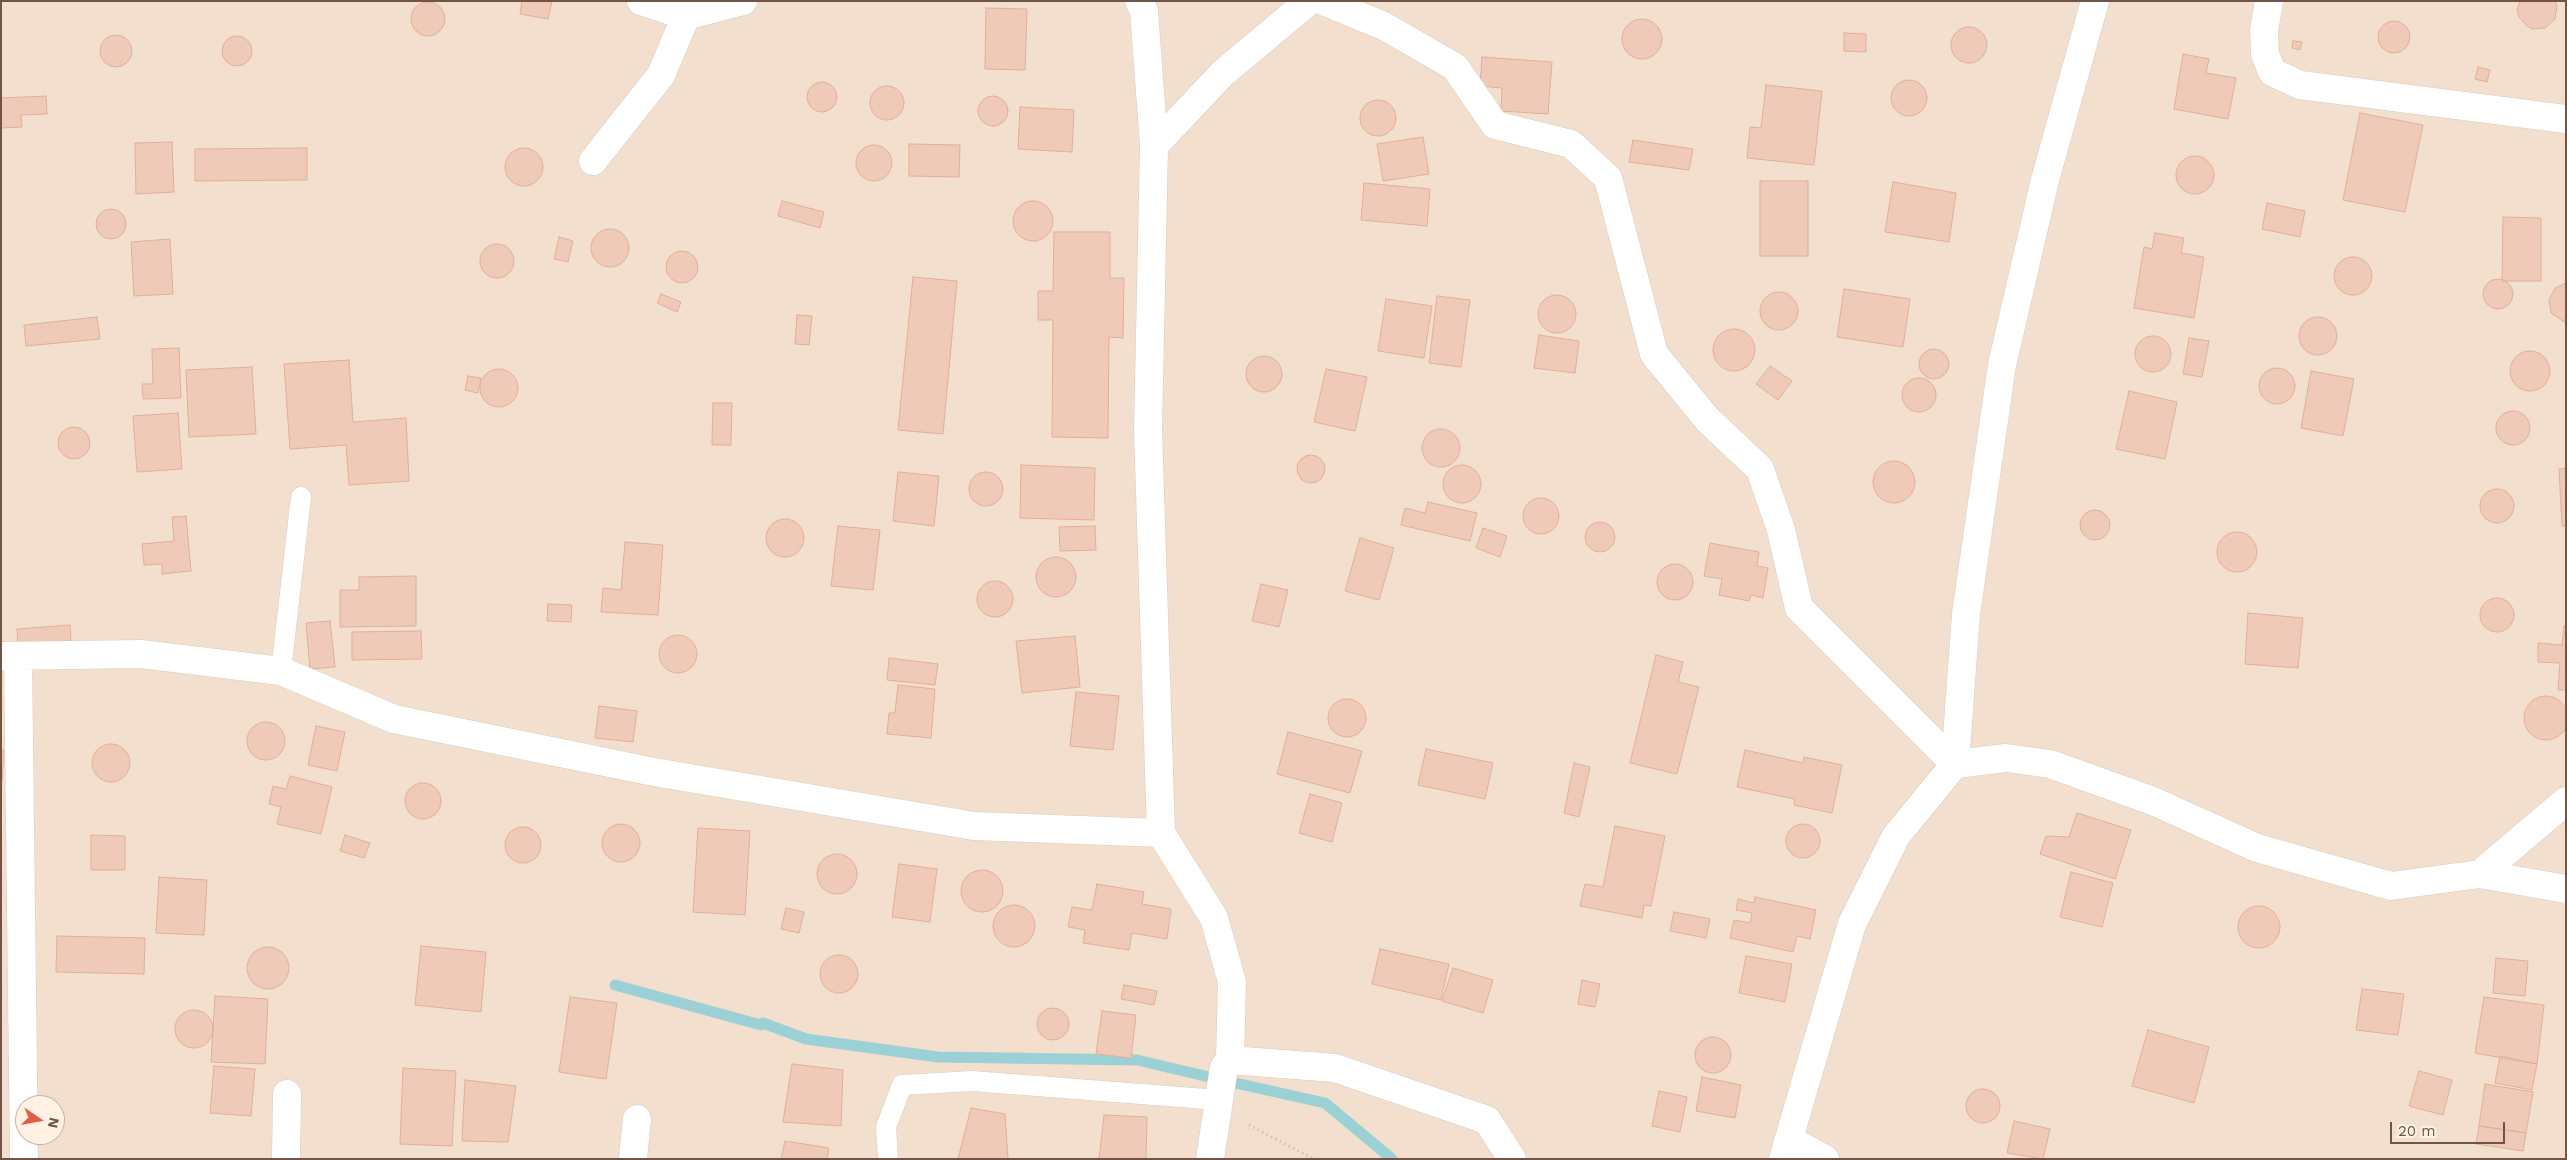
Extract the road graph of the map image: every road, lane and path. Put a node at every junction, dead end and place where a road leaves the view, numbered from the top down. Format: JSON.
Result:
{"nodes":[{"id":1,"x":641,"y":1,"type":"edge"},
{"id":2,"x":743,"y":1,"type":"edge"},
{"id":3,"x":1139,"y":1,"type":"edge"},
{"id":4,"x":1309,"y":1,"type":"edge"},
{"id":5,"x":1323,"y":1,"type":"edge"},
{"id":6,"x":2095,"y":1,"type":"edge"},
{"id":7,"x":2269,"y":1,"type":"edge"},
{"id":8,"x":698,"y":9,"type":"edge"},
{"id":9,"x":2566,"y":119,"type":"edge"},
{"id":10,"x":1154,"y":146,"type":"junction"},
{"id":11,"x":593,"y":161,"type":"dead end"},
{"id":12,"x":301,"y":497,"type":"dead end"},
{"id":13,"x":10,"y":656,"type":"edge"},
{"id":14,"x":280,"y":671,"type":"junction"},
{"id":15,"x":1955,"y":764,"type":"junction"},
{"id":16,"x":2566,"y":801,"type":"edge"},
{"id":17,"x":1161,"y":834,"type":"junction"},
{"id":18,"x":2480,"y":874,"type":"junction"},
{"id":19,"x":2566,"y":889,"type":"edge"},
{"id":20,"x":1230,"y":1060,"type":"junction"},
{"id":21,"x":287,"y":1094,"type":"dead end"},
{"id":22,"x":1218,"y":1108,"type":"junction"},
{"id":23,"x":637,"y":1119,"type":"dead end"},
{"id":24,"x":1787,"y":1149,"type":"edge"},
{"id":25,"x":24,"y":1159,"type":"edge"},
{"id":26,"x":286,"y":1159,"type":"edge"},
{"id":27,"x":633,"y":1159,"type":"edge"},
{"id":28,"x":888,"y":1159,"type":"edge"},
{"id":29,"x":1210,"y":1159,"type":"edge"},
{"id":30,"x":1314,"y":1159,"type":"edge"},
{"id":31,"x":1512,"y":1159,"type":"edge"},
{"id":32,"x":1826,"y":1159,"type":"edge"}],
"edges":[{"from":1,"to":8,"type":"street"},
{"from":2,"to":8,"type":"street"},
{"from":3,"to":10,"type":"street"},
{"from":4,"to":10,"type":"street"},
{"from":5,"to":15,"type":"street"},
{"from":6,"to":15,"type":"street"},
{"from":7,"to":9,"type":"street"},
{"from":8,"to":11,"type":"street"},
{"from":10,"to":17,"type":"street"},
{"from":12,"to":14,"type":"lane"},
{"from":13,"to":14,"type":"street"},
{"from":13,"to":25,"type":"street"},
{"from":14,"to":17,"type":"street"},
{"from":15,"to":18,"type":"street"},
{"from":15,"to":24,"type":"street"},
{"from":16,"to":18,"type":"street"},
{"from":17,"to":20,"type":"street"},
{"from":18,"to":19,"type":"street"},
{"from":20,"to":22,"type":"street"},
{"from":20,"to":31,"type":"street"},
{"from":21,"to":26,"type":"street"},
{"from":22,"to":28,"type":"lane"},
{"from":22,"to":29,"type":"street"},
{"from":22,"to":30,"type":"path"},
{"from":23,"to":27,"type":"street"},
{"from":24,"to":32,"type":"street"}]}
